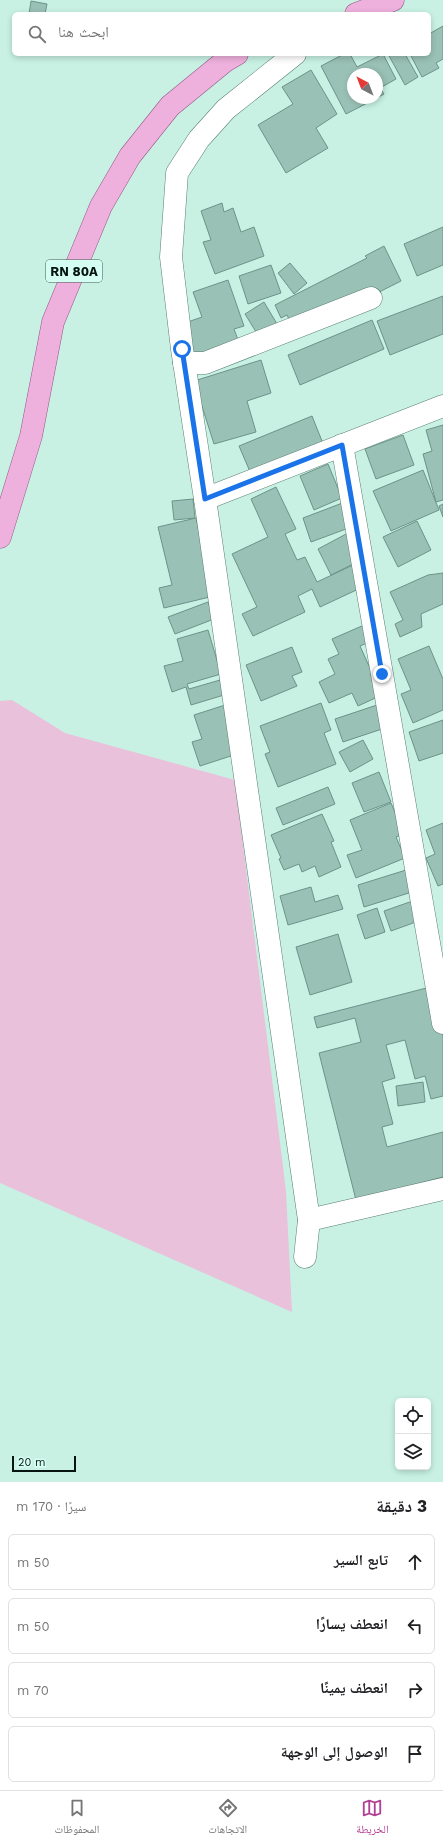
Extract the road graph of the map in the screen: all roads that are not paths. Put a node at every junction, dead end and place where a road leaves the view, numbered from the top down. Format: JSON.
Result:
{"nodes":[{"id":1,"x":393,"y":0,"type":"edge"},
{"id":2,"x":361,"y":12,"type":"edge"},
{"id":3,"x":234,"y":56,"type":"edge"},
{"id":4,"x":292,"y":56,"type":"edge"},
{"id":5,"x":371,"y":298,"type":"dead end"},
{"id":6,"x":184,"y":363,"type":"junction"},
{"id":7,"x":443,"y":406,"type":"edge"},
{"id":8,"x":342,"y":445,"type":"junction"},
{"id":9,"x":205,"y":499,"type":"junction"},
{"id":10,"x":0,"y":537,"type":"edge"},
{"id":11,"x":443,"y":1023,"type":"edge"},
{"id":12,"x":443,"y":1189,"type":"edge"},
{"id":13,"x":309,"y":1220,"type":"junction"},
{"id":14,"x":305,"y":1257,"type":"dead end"}],
"edges":[{"from":1,"to":2,"type":"main road"},
{"from":3,"to":10,"type":"main road","number":"RN 80A"},
{"from":4,"to":6,"type":"street"},
{"from":5,"to":6,"type":"street"},
{"from":6,"to":9,"type":"street"},
{"from":7,"to":8,"type":"street"},
{"from":8,"to":9,"type":"street"},
{"from":8,"to":11,"type":"street"},
{"from":9,"to":13,"type":"street"},
{"from":12,"to":13,"type":"street"},
{"from":13,"to":14,"type":"street"}]}
